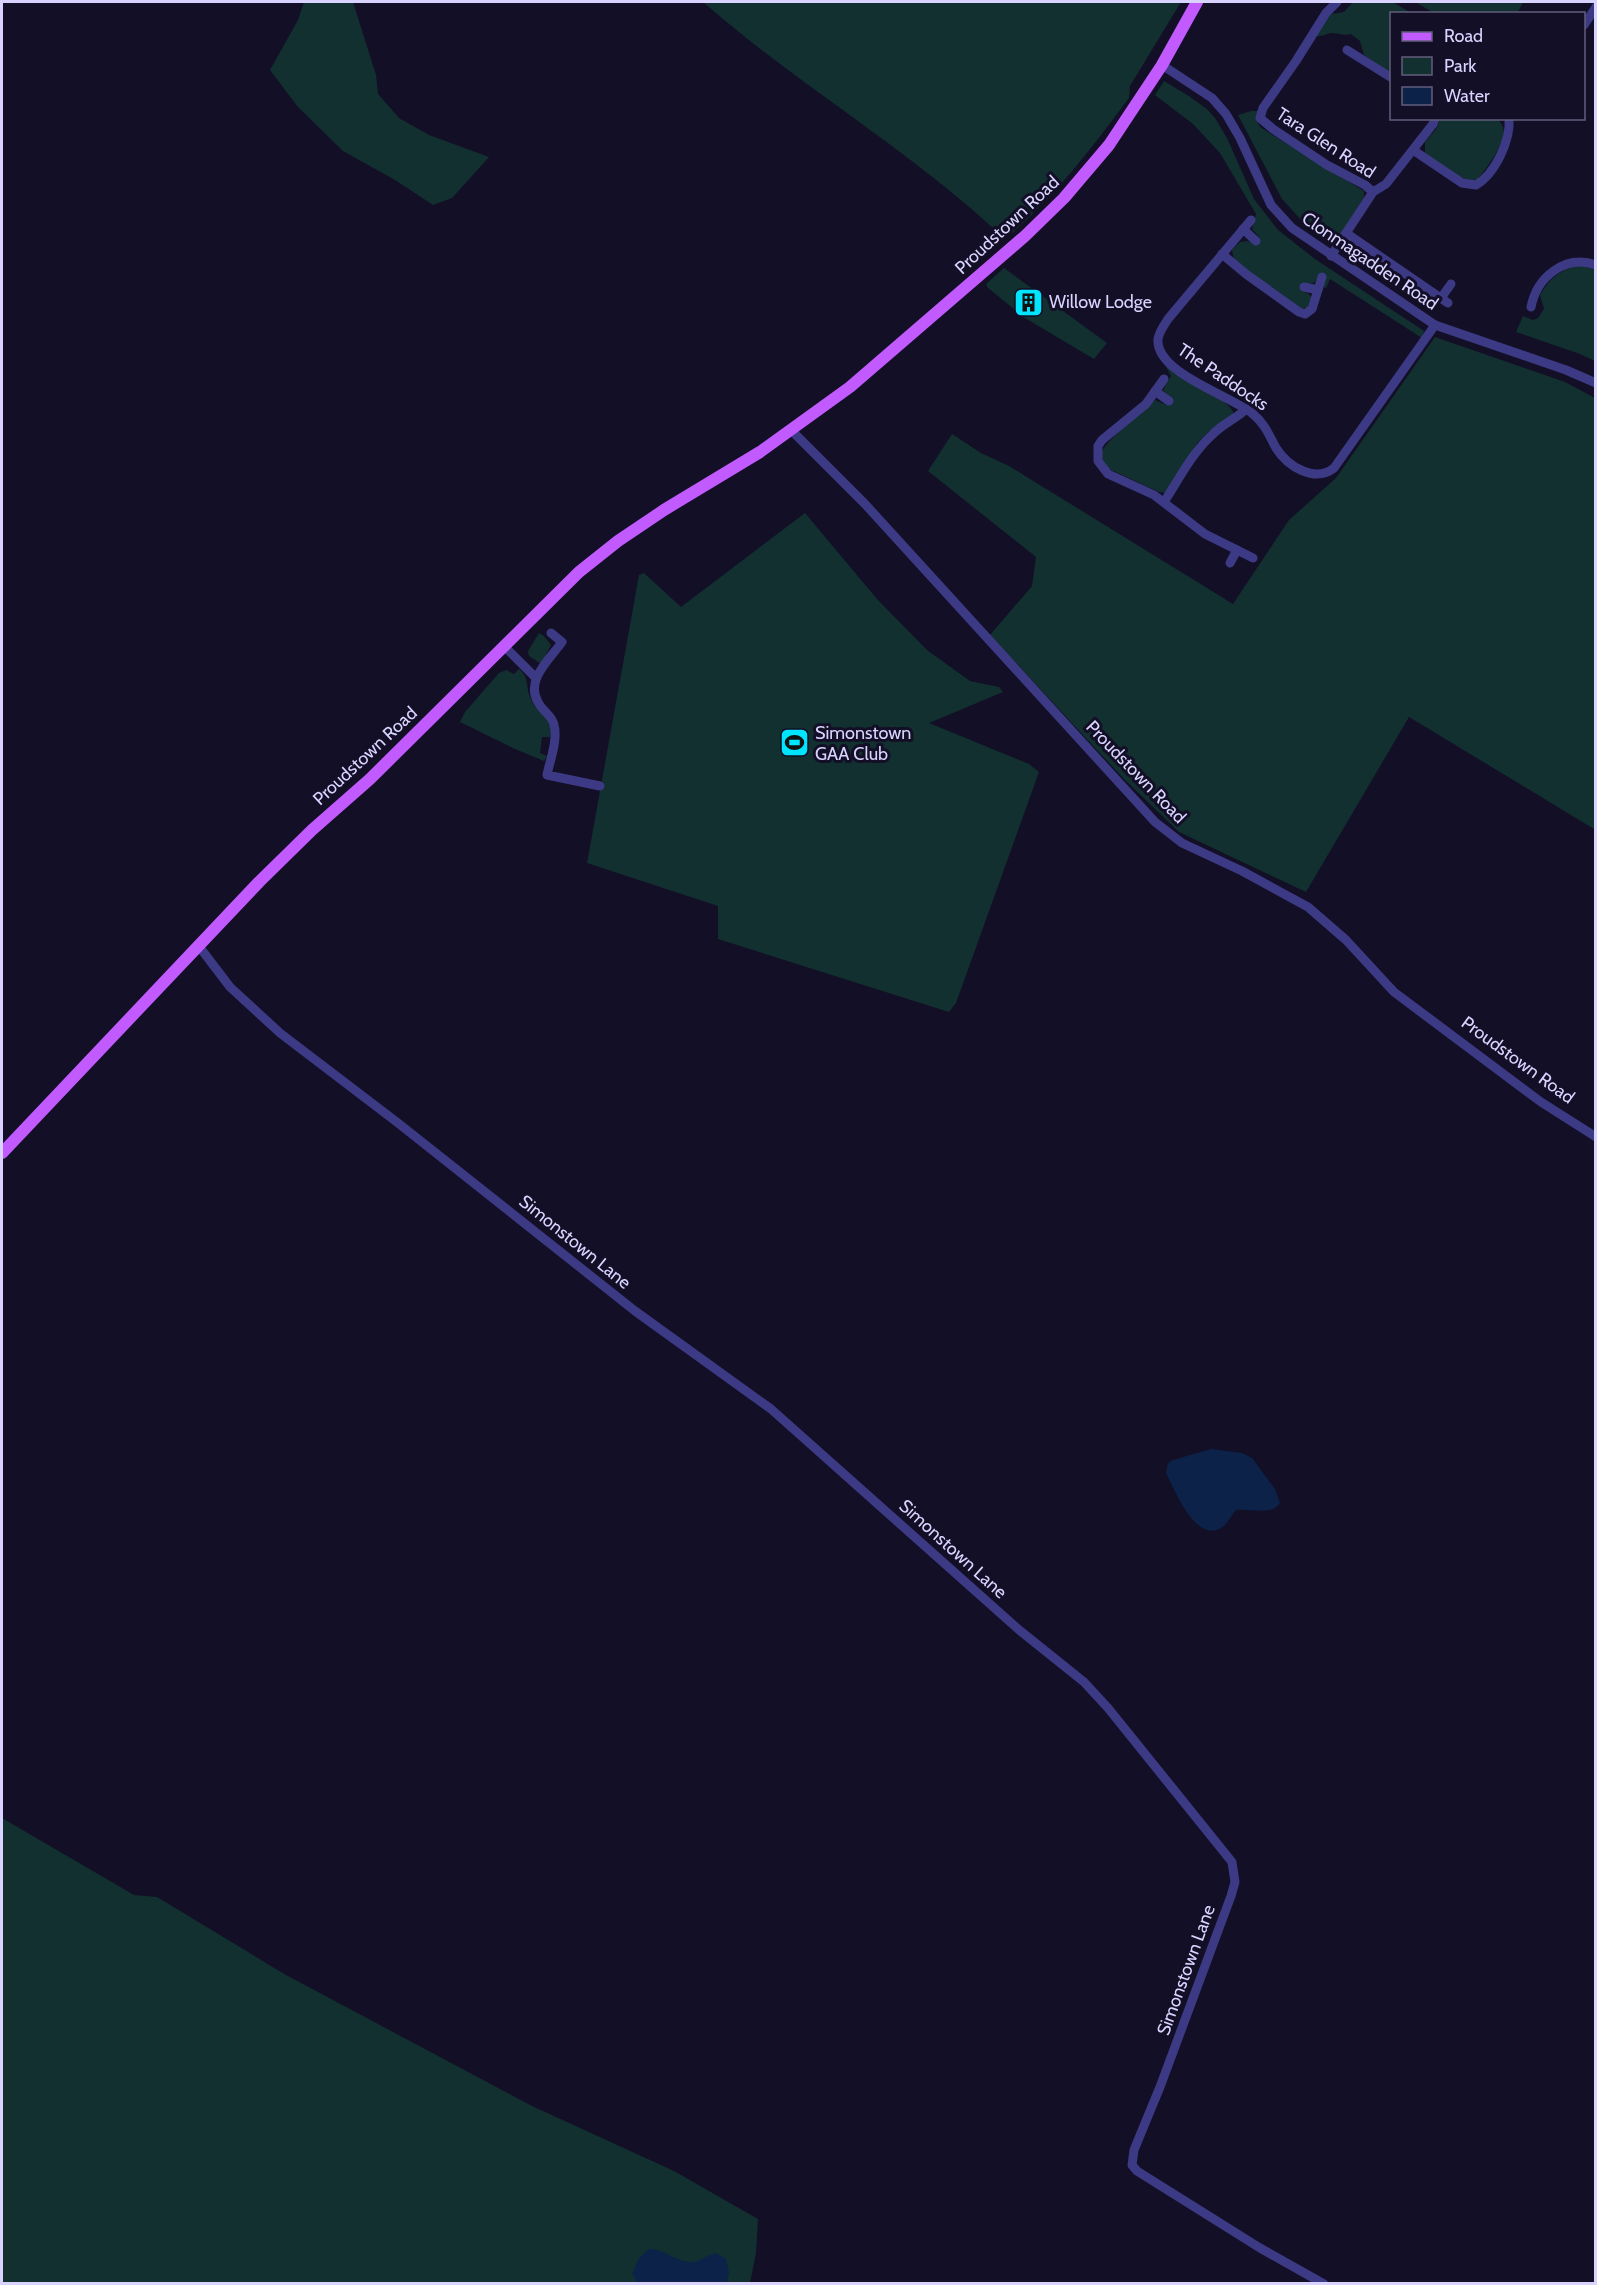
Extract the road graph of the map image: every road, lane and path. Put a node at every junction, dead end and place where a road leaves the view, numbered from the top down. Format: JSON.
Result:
{"nodes":[{"id":1,"x":1197,"y":2,"type":"edge"},
{"id":2,"x":1337,"y":2,"type":"edge"},
{"id":3,"x":1596,"y":7,"type":"edge"},
{"id":4,"x":1585,"y":24,"type":"edge"},
{"id":5,"x":1347,"y":50,"type":"dead end"},
{"id":6,"x":1162,"y":65,"type":"junction"},
{"id":7,"x":1390,"y":77,"type":"edge"},
{"id":8,"x":1434,"y":120,"type":"edge"},
{"id":9,"x":1509,"y":120,"type":"edge"},
{"id":10,"x":1413,"y":150,"type":"junction"},
{"id":11,"x":1373,"y":192,"type":"junction"},
{"id":12,"x":1251,"y":220,"type":"dead end"},
{"id":13,"x":1243,"y":229,"type":"junction"},
{"id":14,"x":1346,"y":233,"type":"junction"},
{"id":15,"x":1256,"y":241,"type":"dead end"},
{"id":16,"x":1222,"y":254,"type":"junction"},
{"id":17,"x":1331,"y":256,"type":"junction"},
{"id":18,"x":1596,"y":265,"type":"edge"},
{"id":19,"x":1322,"y":277,"type":"dead end"},
{"id":20,"x":1451,"y":284,"type":"dead end"},
{"id":21,"x":1305,"y":287,"type":"dead end"},
{"id":22,"x":1318,"y":290,"type":"junction"},
{"id":23,"x":1531,"y":308,"type":"dead end"},
{"id":24,"x":1435,"y":325,"type":"junction"},
{"id":25,"x":1164,"y":379,"type":"dead end"},
{"id":26,"x":1596,"y":383,"type":"edge"},
{"id":27,"x":1155,"y":391,"type":"junction"},
{"id":28,"x":1169,"y":400,"type":"dead end"},
{"id":29,"x":1246,"y":408,"type":"junction"},
{"id":30,"x":791,"y":429,"type":"junction"},
{"id":31,"x":1164,"y":502,"type":"junction"},
{"id":32,"x":1237,"y":550,"type":"junction"},
{"id":33,"x":1253,"y":558,"type":"dead end"},
{"id":34,"x":1230,"y":563,"type":"dead end"},
{"id":35,"x":551,"y":633,"type":"dead end"},
{"id":36,"x":504,"y":646,"type":"junction"},
{"id":37,"x":536,"y":678,"type":"junction"},
{"id":38,"x":600,"y":786,"type":"dead end"},
{"id":39,"x":198,"y":945,"type":"junction"},
{"id":40,"x":1596,"y":1137,"type":"edge"},
{"id":41,"x":2,"y":1153,"type":"edge"},
{"id":42,"x":1324,"y":2283,"type":"edge"}],
"edges":[{"from":1,"to":6,"type":"main road","name":"Proudstown Road"},
{"from":2,"to":11,"type":"street","name":"Tara Glen Road"},
{"from":3,"to":4,"type":"street"},
{"from":5,"to":7,"type":"street"},
{"from":6,"to":17,"type":"street","name":"Clonmagadden Road"},
{"from":6,"to":30,"type":"main road","name":"Proudstown Road"},
{"from":8,"to":10,"type":"street"},
{"from":9,"to":10,"type":"street"},
{"from":10,"to":11,"type":"street"},
{"from":11,"to":14,"type":"street"},
{"from":12,"to":13,"type":"street","name":"The Paddocks"},
{"from":13,"to":15,"type":"street"},
{"from":13,"to":16,"type":"street","name":"The Paddocks"},
{"from":14,"to":17,"type":"street"},
{"from":14,"to":20,"type":"street"},
{"from":16,"to":22,"type":"street"},
{"from":16,"to":29,"type":"street","name":"The Paddocks"},
{"from":17,"to":24,"type":"street","name":"Clonmagadden Road"},
{"from":18,"to":23,"type":"street"},
{"from":19,"to":22,"type":"street"},
{"from":21,"to":22,"type":"street"},
{"from":24,"to":26,"type":"street","name":"Clonmagadden Road"},
{"from":24,"to":29,"type":"street","name":"The Paddocks"},
{"from":25,"to":27,"type":"street","name":"The Paddocks"},
{"from":27,"to":28,"type":"street"},
{"from":27,"to":31,"type":"street","name":"The Paddocks"},
{"from":29,"to":31,"type":"street"},
{"from":30,"to":36,"type":"main road","name":"Proudstown Road"},
{"from":30,"to":40,"type":"street","name":"Proudstown Road"},
{"from":31,"to":32,"type":"street","name":"The Paddocks"},
{"from":32,"to":33,"type":"street","name":"The Paddocks"},
{"from":32,"to":34,"type":"street"},
{"from":35,"to":37,"type":"street"},
{"from":36,"to":37,"type":"street"},
{"from":36,"to":39,"type":"main road","name":"Proudstown Road"},
{"from":37,"to":38,"type":"street"},
{"from":39,"to":41,"type":"main road","name":"Proudstown Road"},
{"from":39,"to":42,"type":"street","name":"Simonstown Lane"}]}
